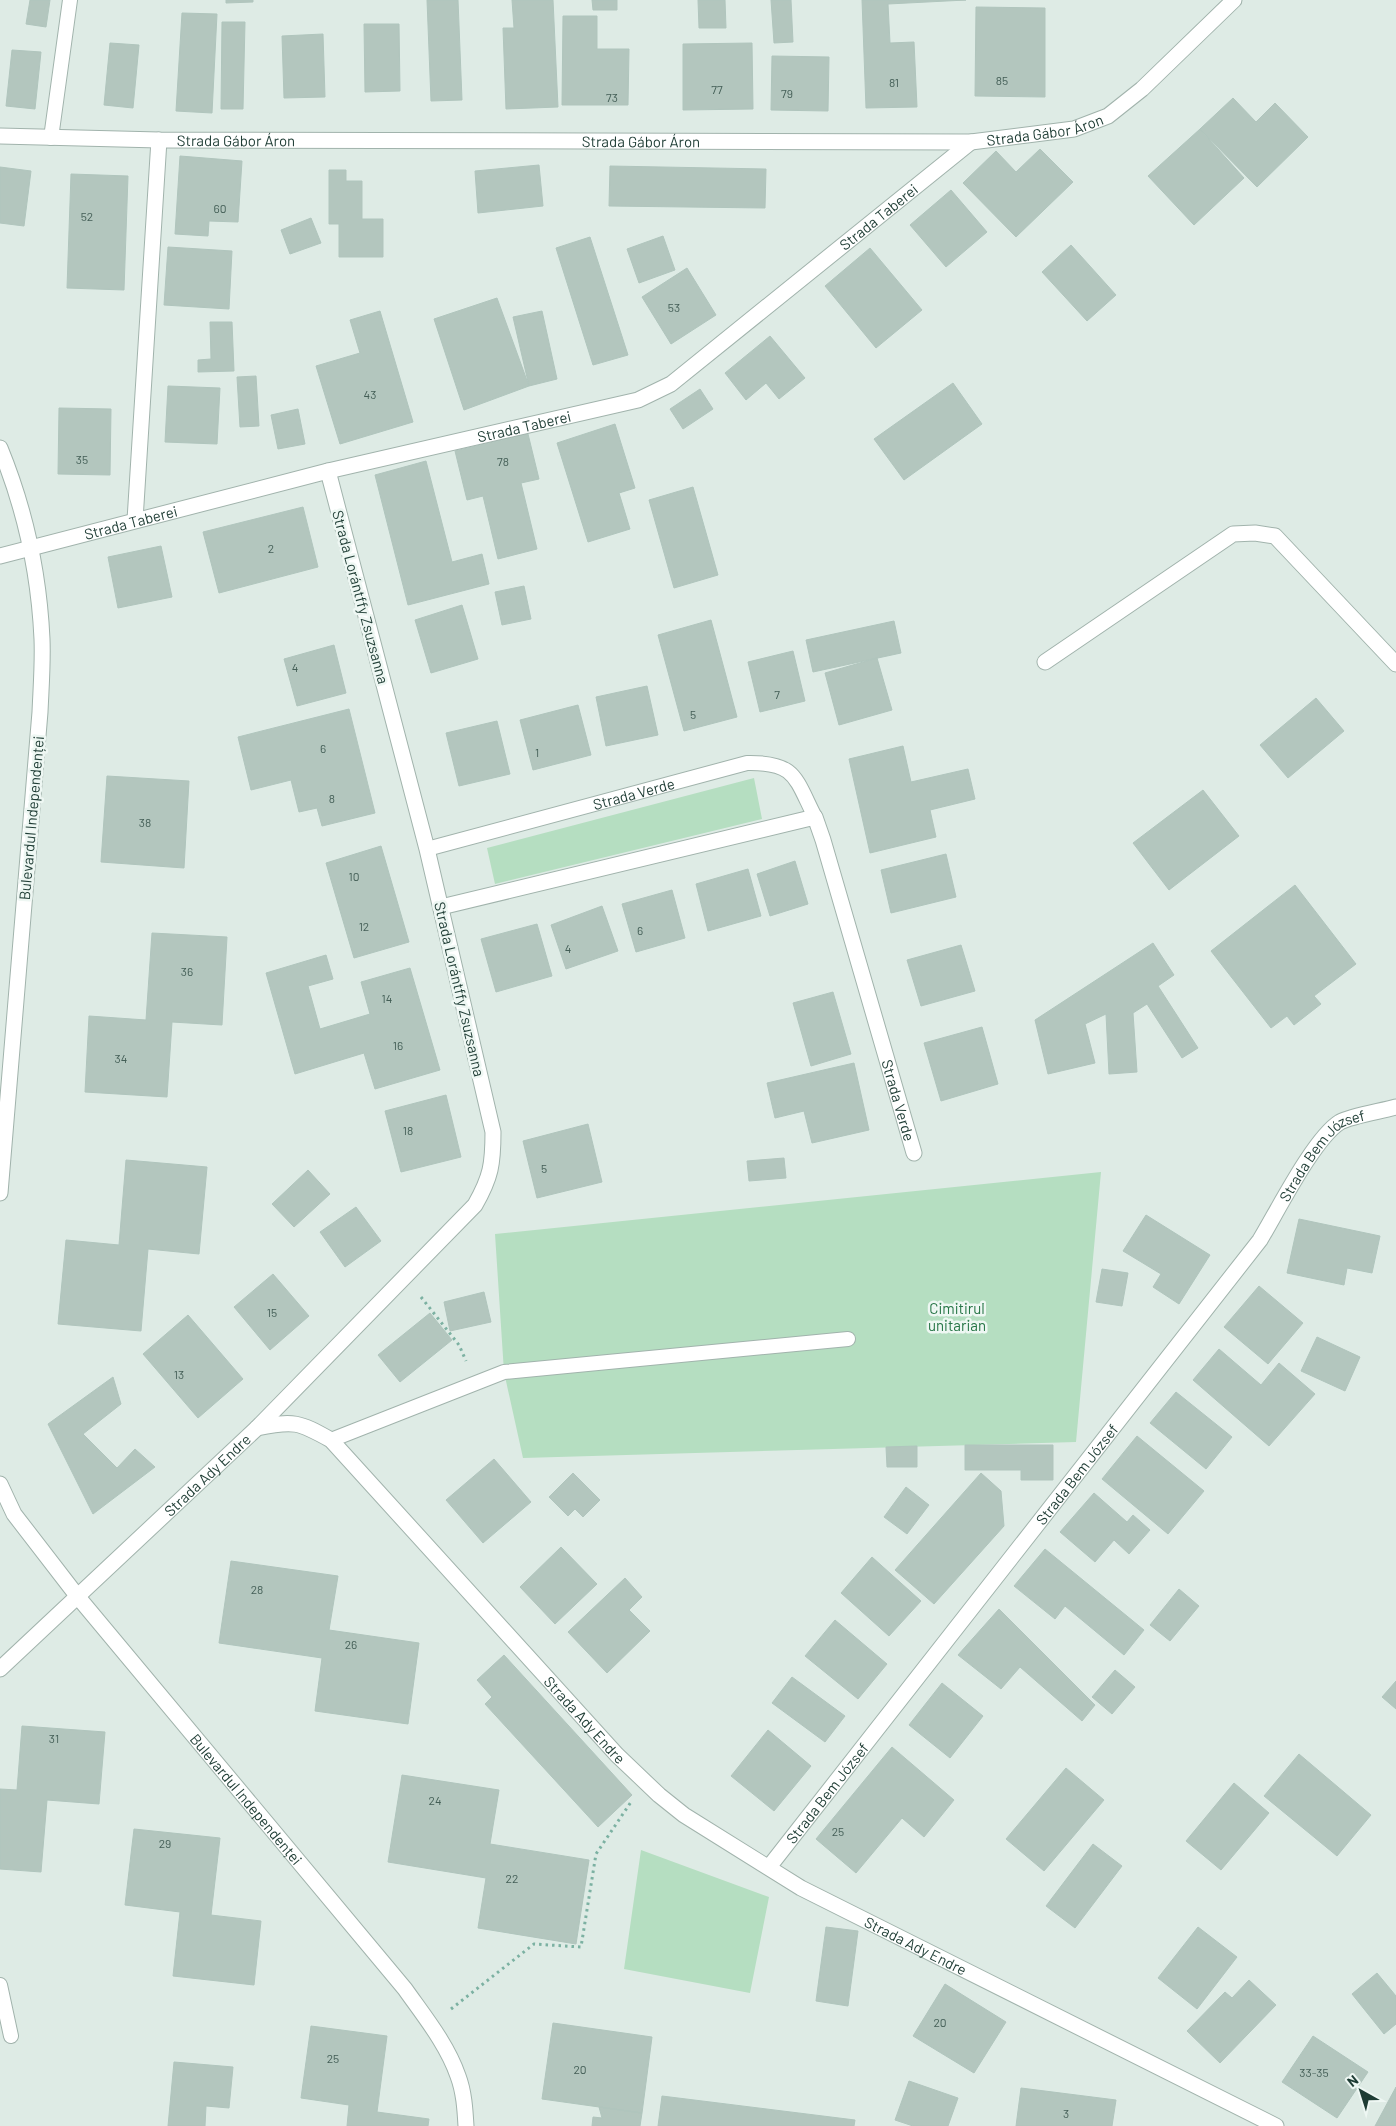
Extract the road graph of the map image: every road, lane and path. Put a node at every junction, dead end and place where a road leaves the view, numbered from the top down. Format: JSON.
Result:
{"nodes":[{"id":1,"x":70,"y":0,"type":"edge"},
{"id":2,"x":1234,"y":0,"type":"edge"},
{"id":3,"x":0,"y":136,"type":"edge"},
{"id":4,"x":51,"y":138,"type":"junction"},
{"id":5,"x":159,"y":140,"type":"junction"},
{"id":6,"x":972,"y":142,"type":"junction"},
{"id":7,"x":0,"y":448,"type":"edge"},
{"id":8,"x":328,"y":471,"type":"junction"},
{"id":9,"x":135,"y":520,"type":"junction"},
{"id":10,"x":31,"y":547,"type":"junction"},
{"id":11,"x":0,"y":556,"type":"edge"},
{"id":12,"x":1045,"y":662,"type":"dead end"},
{"id":13,"x":1396,"y":664,"type":"edge"},
{"id":14,"x":815,"y":817,"type":"junction"},
{"id":15,"x":427,"y":849,"type":"junction"},
{"id":16,"x":441,"y":907,"type":"junction"},
{"id":17,"x":1396,"y":1107,"type":"edge"},
{"id":18,"x":914,"y":1153,"type":"dead end"},
{"id":19,"x":0,"y":1193,"type":"edge"},
{"id":20,"x":405,"y":1277,"type":"junction"},
{"id":21,"x":848,"y":1339,"type":"dead end"},
{"id":22,"x":476,"y":1383,"type":"junction"},
{"id":23,"x":257,"y":1428,"type":"junction"},
{"id":24,"x":331,"y":1440,"type":"junction"},
{"id":25,"x":0,"y":1484,"type":"edge"},
{"id":26,"x":78,"y":1597,"type":"junction"},
{"id":27,"x":0,"y":1669,"type":"edge"},
{"id":28,"x":645,"y":1781,"type":"junction"},
{"id":29,"x":769,"y":1867,"type":"junction"},
{"id":30,"x":0,"y":1985,"type":"edge"},
{"id":31,"x":431,"y":2026,"type":"junction"},
{"id":32,"x":11,"y":2036,"type":"dead end"},
{"id":33,"x":466,"y":2126,"type":"edge"},
{"id":34,"x":1276,"y":2126,"type":"edge"}],
"edges":[{"from":1,"to":4,"type":"lane"},
{"from":2,"to":6,"type":"street","name":"Strada Gábor Áron"},
{"from":3,"to":4,"type":"street","name":"Strada Gábor Áron"},
{"from":4,"to":5,"type":"street","name":"Strada Gábor Áron"},
{"from":5,"to":6,"type":"street","name":"Strada Gábor Áron"},
{"from":5,"to":9,"type":"street"},
{"from":6,"to":8,"type":"street","name":"Strada Taberei"},
{"from":7,"to":10,"type":"street","name":"Bulevardul Independenței"},
{"from":8,"to":9,"type":"street","name":"Strada Taberei"},
{"from":8,"to":15,"type":"street","name":"Strada Lorántffy Zsuzsanna"},
{"from":9,"to":10,"type":"street","name":"Strada Taberei"},
{"from":10,"to":11,"type":"street","name":"Strada Taberei"},
{"from":10,"to":19,"type":"street","name":"Bulevardul Independenței"},
{"from":12,"to":13,"type":"street"},
{"from":14,"to":15,"type":"lane","name":"Strada Verde"},
{"from":14,"to":16,"type":"street"},
{"from":14,"to":18,"type":"street","name":"Strada Verde"},
{"from":15,"to":16,"type":"street","name":"Strada Lorántffy Zsuzsanna"},
{"from":16,"to":20,"type":"street","name":"Strada Lorántffy Zsuzsanna"},
{"from":17,"to":29,"type":"street","name":"Strada Bem József"},
{"from":20,"to":22,"type":"path"},
{"from":20,"to":23,"type":"street","name":"Strada Lorántffy Zsuzsanna"},
{"from":21,"to":22,"type":"lane"},
{"from":22,"to":24,"type":"lane"},
{"from":23,"to":24,"type":"street","name":"Strada Ady Endre"},
{"from":23,"to":26,"type":"street","name":"Strada Ady Endre"},
{"from":24,"to":28,"type":"street","name":"Strada Ady Endre"},
{"from":25,"to":26,"type":"street","name":"Bulevardul Independenței"},
{"from":26,"to":27,"type":"street","name":"Strada Ady Endre"},
{"from":26,"to":31,"type":"street","name":"Bulevardul Independenței"},
{"from":28,"to":29,"type":"street","name":"Strada Ady Endre"},
{"from":28,"to":31,"type":"path"},
{"from":29,"to":34,"type":"street","name":"Strada Ady Endre"},
{"from":30,"to":32,"type":"lane"},
{"from":31,"to":33,"type":"street","name":"Bulevardul Independenței"}]}
